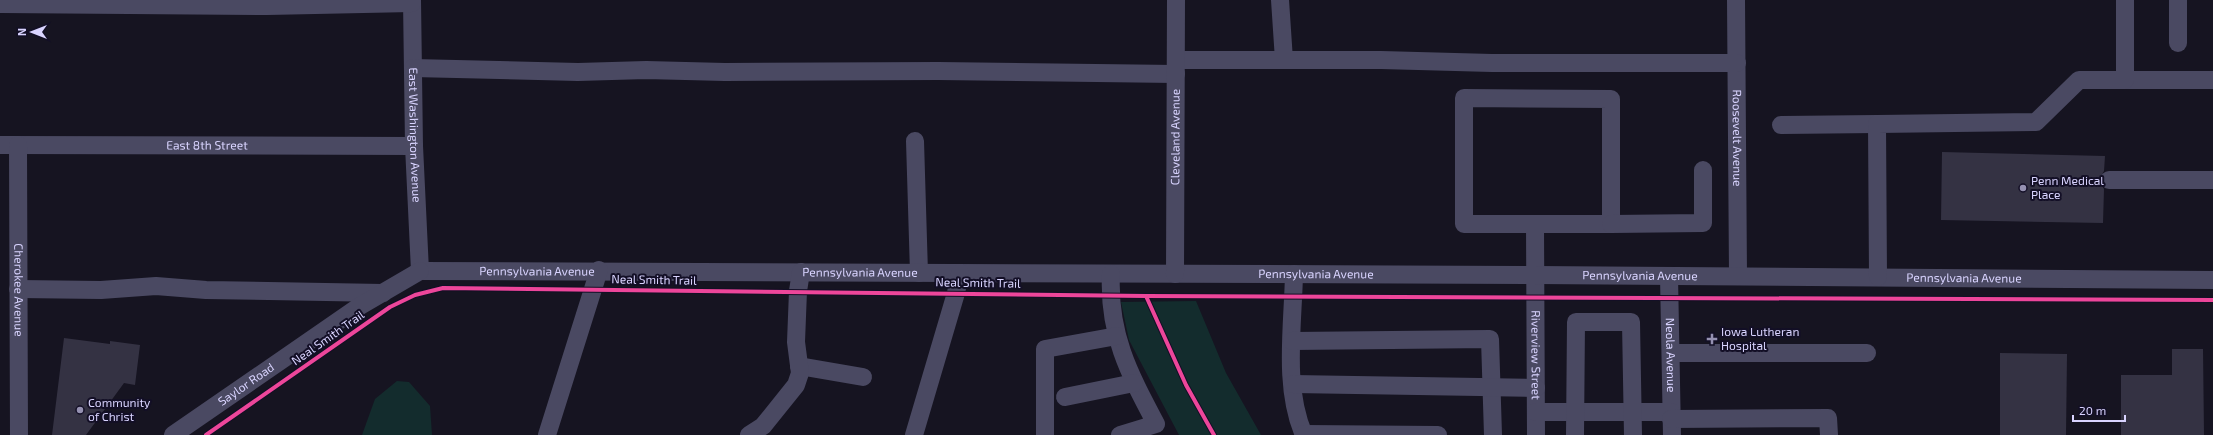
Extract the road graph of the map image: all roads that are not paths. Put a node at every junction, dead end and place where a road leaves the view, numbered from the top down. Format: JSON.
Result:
{"nodes":[{"id":1,"x":1176,"y":0,"type":"edge"},
{"id":2,"x":1280,"y":0,"type":"edge"},
{"id":3,"x":1736,"y":0,"type":"edge"},
{"id":4,"x":2125,"y":0,"type":"edge"},
{"id":5,"x":2178,"y":0,"type":"edge"},
{"id":6,"x":412,"y":1,"type":"edge"},
{"id":7,"x":0,"y":4,"type":"edge"},
{"id":8,"x":2178,"y":43,"type":"dead end"},
{"id":9,"x":1284,"y":60,"type":"junction"},
{"id":10,"x":1737,"y":63,"type":"junction"},
{"id":11,"x":1176,"y":67,"type":"junction"},
{"id":12,"x":413,"y":68,"type":"junction"},
{"id":13,"x":2125,"y":80,"type":"junction"},
{"id":14,"x":2213,"y":80,"type":"edge"},
{"id":15,"x":1877,"y":124,"type":"junction"},
{"id":16,"x":1780,"y":125,"type":"dead end"},
{"id":17,"x":915,"y":141,"type":"dead end"},
{"id":18,"x":9,"y":145,"type":"edge"},
{"id":19,"x":414,"y":146,"type":"junction"},
{"id":20,"x":1703,"y":170,"type":"dead end"},
{"id":21,"x":2109,"y":180,"type":"dead end"},
{"id":22,"x":2213,"y":180,"type":"edge"},
{"id":23,"x":1535,"y":224,"type":"junction"},
{"id":24,"x":1611,"y":224,"type":"junction"},
{"id":25,"x":599,"y":270,"type":"junction"},
{"id":26,"x":420,"y":271,"type":"junction"},
{"id":27,"x":801,"y":272,"type":"junction"},
{"id":28,"x":919,"y":273,"type":"junction"},
{"id":29,"x":960,"y":273,"type":"junction"},
{"id":30,"x":1110,"y":274,"type":"junction"},
{"id":31,"x":1175,"y":274,"type":"junction"},
{"id":32,"x":1294,"y":274,"type":"junction"},
{"id":33,"x":1535,"y":275,"type":"junction"},
{"id":34,"x":1669,"y":276,"type":"junction"},
{"id":35,"x":1738,"y":276,"type":"junction"},
{"id":36,"x":1878,"y":277,"type":"junction"},
{"id":37,"x":2213,"y":280,"type":"edge"},
{"id":38,"x":18,"y":289,"type":"junction"},
{"id":39,"x":382,"y":293,"type":"junction"},
{"id":40,"x":1117,"y":336,"type":"junction"},
{"id":41,"x":1292,"y":341,"type":"junction"},
{"id":42,"x":1671,"y":353,"type":"junction"},
{"id":43,"x":1867,"y":353,"type":"dead end"},
{"id":44,"x":799,"y":366,"type":"junction"},
{"id":45,"x":863,"y":377,"type":"dead end"},
{"id":46,"x":1134,"y":383,"type":"junction"},
{"id":47,"x":1293,"y":384,"type":"junction"},
{"id":48,"x":1493,"y":387,"type":"junction"},
{"id":49,"x":1536,"y":388,"type":"junction"},
{"id":50,"x":1065,"y":397,"type":"dead end"},
{"id":51,"x":1536,"y":412,"type":"junction"},
{"id":52,"x":1575,"y":412,"type":"junction"},
{"id":53,"x":1633,"y":412,"type":"junction"},
{"id":54,"x":1672,"y":422,"type":"edge"},
{"id":55,"x":1159,"y":430,"type":"edge"},
{"id":56,"x":1304,"y":434,"type":"edge"},
{"id":57,"x":19,"y":435,"type":"edge"},
{"id":58,"x":173,"y":435,"type":"edge"},
{"id":59,"x":547,"y":435,"type":"edge"},
{"id":60,"x":749,"y":435,"type":"edge"},
{"id":61,"x":914,"y":435,"type":"edge"},
{"id":62,"x":1045,"y":435,"type":"edge"},
{"id":63,"x":1120,"y":435,"type":"edge"},
{"id":64,"x":1438,"y":435,"type":"edge"},
{"id":65,"x":1492,"y":435,"type":"edge"},
{"id":66,"x":1536,"y":435,"type":"edge"},
{"id":67,"x":1576,"y":435,"type":"edge"},
{"id":68,"x":1633,"y":435,"type":"edge"},
{"id":69,"x":1829,"y":435,"type":"edge"}],
"edges":[{"from":1,"to":11,"type":"street","name":"Cleveland Avenue"},
{"from":2,"to":9,"type":"street"},
{"from":3,"to":10,"type":"street","name":"Roosevelt Avenue"},
{"from":4,"to":13,"type":"street"},
{"from":5,"to":8,"type":"street"},
{"from":6,"to":7,"type":"street"},
{"from":6,"to":12,"type":"street","name":"East Washington Avenue"},
{"from":9,"to":10,"type":"street"},
{"from":9,"to":11,"type":"street"},
{"from":10,"to":35,"type":"street","name":"Roosevelt Avenue"},
{"from":11,"to":12,"type":"street"},
{"from":11,"to":31,"type":"street","name":"Cleveland Avenue"},
{"from":12,"to":19,"type":"street","name":"East Washington Avenue"},
{"from":13,"to":14,"type":"street"},
{"from":13,"to":15,"type":"street"},
{"from":15,"to":16,"type":"street"},
{"from":15,"to":36,"type":"street"},
{"from":17,"to":28,"type":"street"},
{"from":18,"to":19,"type":"street","name":"East 8th Street"},
{"from":18,"to":38,"type":"street","name":"Cherokee Avenue"},
{"from":19,"to":26,"type":"street","name":"East Washington Avenue"},
{"from":20,"to":24,"type":"street"},
{"from":21,"to":22,"type":"street"},
{"from":23,"to":24,"type":"street"},
{"from":23,"to":24,"type":"street"},
{"from":23,"to":33,"type":"street","name":"Riverview Street"},
{"from":25,"to":26,"type":"street","name":"Pennsylvania Avenue"},
{"from":25,"to":27,"type":"street","name":"Pennsylvania Avenue"},
{"from":25,"to":59,"type":"street"},
{"from":26,"to":39,"type":"street","name":"Saylor Road"},
{"from":27,"to":28,"type":"street","name":"Pennsylvania Avenue"},
{"from":27,"to":44,"type":"street"},
{"from":28,"to":29,"type":"street","name":"Pennsylvania Avenue"},
{"from":29,"to":30,"type":"street","name":"Pennsylvania Avenue"},
{"from":29,"to":61,"type":"street"},
{"from":30,"to":31,"type":"street","name":"Pennsylvania Avenue"},
{"from":30,"to":40,"type":"street"},
{"from":31,"to":32,"type":"street","name":"Pennsylvania Avenue"},
{"from":32,"to":33,"type":"street","name":"Pennsylvania Avenue"},
{"from":32,"to":41,"type":"street"},
{"from":33,"to":34,"type":"street","name":"Pennsylvania Avenue"},
{"from":33,"to":49,"type":"street","name":"Riverview Street"},
{"from":34,"to":35,"type":"street","name":"Pennsylvania Avenue"},
{"from":34,"to":42,"type":"street","name":"Neola Avenue"},
{"from":35,"to":36,"type":"street","name":"Pennsylvania Avenue"},
{"from":36,"to":37,"type":"street","name":"Pennsylvania Avenue"},
{"from":38,"to":39,"type":"street"},
{"from":38,"to":57,"type":"street","name":"Cherokee Avenue"},
{"from":39,"to":58,"type":"street","name":"Saylor Road"},
{"from":40,"to":46,"type":"street"},
{"from":40,"to":62,"type":"street"},
{"from":41,"to":47,"type":"street"},
{"from":41,"to":48,"type":"street"},
{"from":42,"to":43,"type":"street"},
{"from":42,"to":54,"type":"street","name":"Neola Avenue"},
{"from":44,"to":45,"type":"street"},
{"from":44,"to":60,"type":"street"},
{"from":46,"to":50,"type":"street"},
{"from":46,"to":55,"type":"street"},
{"from":47,"to":48,"type":"street"},
{"from":47,"to":56,"type":"street"},
{"from":48,"to":49,"type":"street"},
{"from":48,"to":65,"type":"street"},
{"from":49,"to":51,"type":"street","name":"Riverview Street"},
{"from":51,"to":52,"type":"street"},
{"from":51,"to":66,"type":"street","name":"Riverview Street"},
{"from":52,"to":53,"type":"street"},
{"from":52,"to":53,"type":"street"},
{"from":52,"to":67,"type":"street"},
{"from":53,"to":54,"type":"street"},
{"from":53,"to":68,"type":"street"},
{"from":54,"to":69,"type":"street"},
{"from":55,"to":63,"type":"street"},
{"from":56,"to":64,"type":"street"}]}
